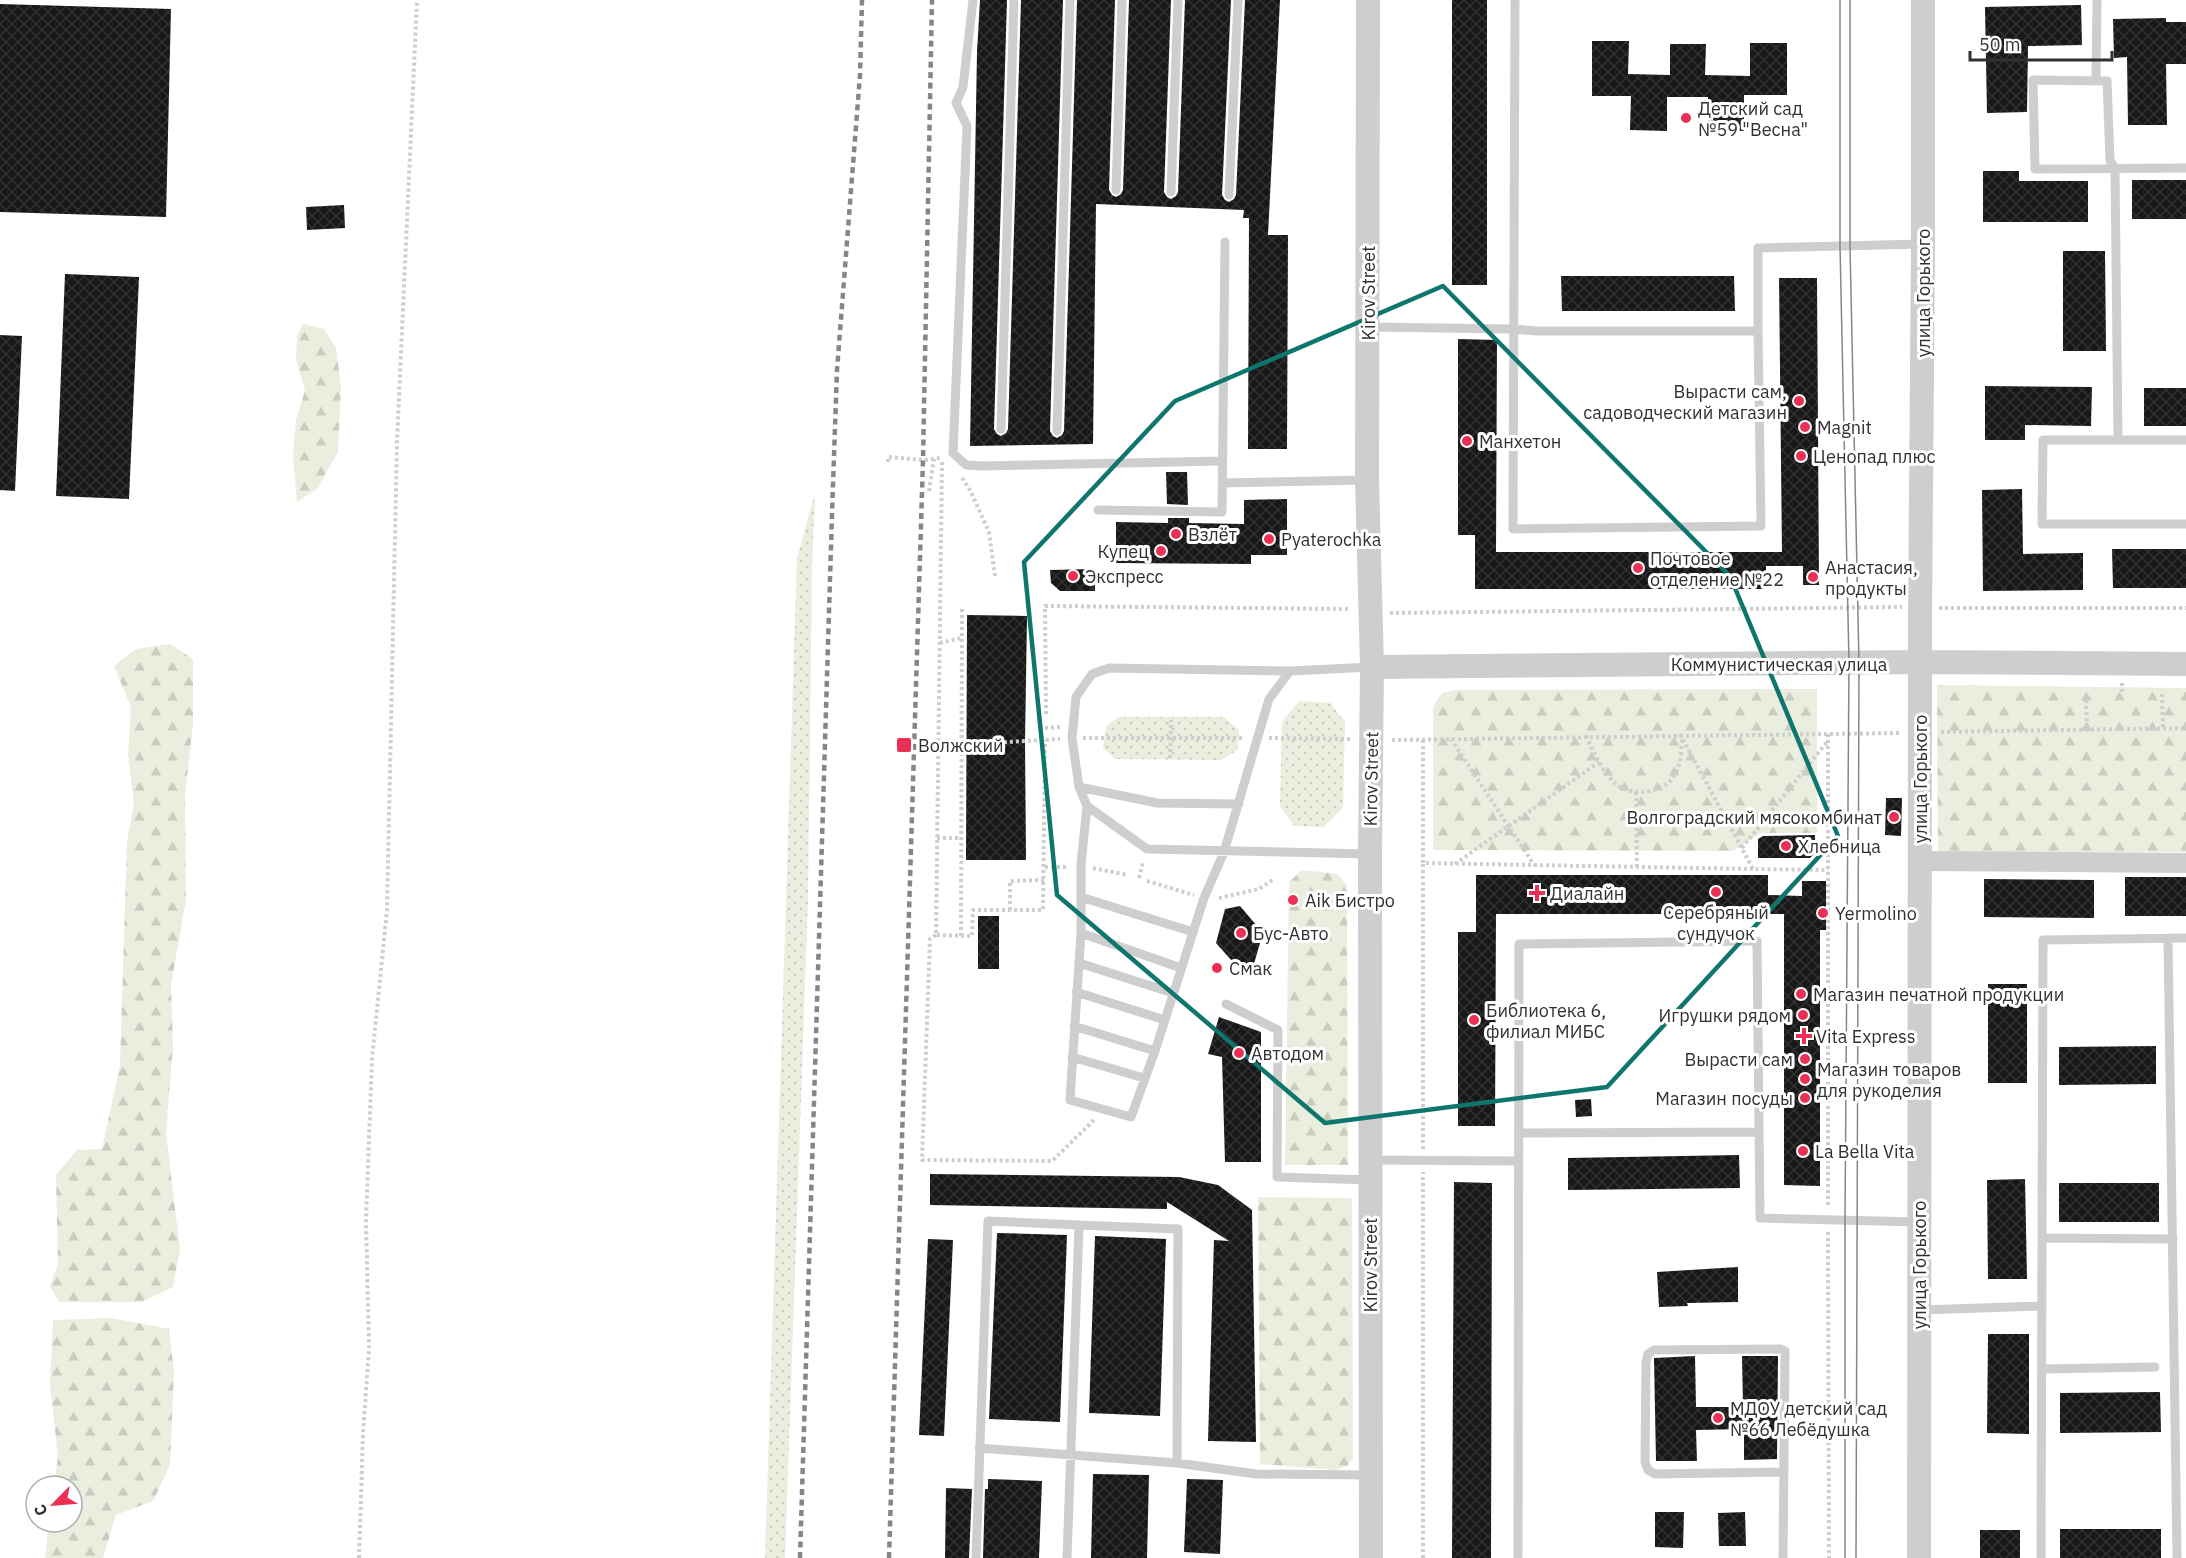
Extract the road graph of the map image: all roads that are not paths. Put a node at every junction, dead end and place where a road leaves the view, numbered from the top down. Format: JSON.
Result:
{"nodes":[{"id":1,"x":973,"y":0,"type":"edge"},
{"id":2,"x":1014,"y":0,"type":"edge"},
{"id":3,"x":1070,"y":0,"type":"edge"},
{"id":4,"x":1122,"y":0,"type":"edge"},
{"id":5,"x":1178,"y":0,"type":"edge"},
{"id":6,"x":1238,"y":0,"type":"edge"},
{"id":7,"x":1368,"y":0,"type":"edge"},
{"id":8,"x":1515,"y":0,"type":"edge"},
{"id":9,"x":1923,"y":0,"type":"edge"},
{"id":10,"x":2097,"y":0,"type":"edge"},
{"id":11,"x":2096,"y":80,"type":"junction"},
{"id":12,"x":2186,"y":168,"type":"edge"},
{"id":13,"x":2115,"y":169,"type":"junction"},
{"id":14,"x":1116,"y":190,"type":"dead end"},
{"id":15,"x":1171,"y":192,"type":"dead end"},
{"id":16,"x":1229,"y":195,"type":"dead end"},
{"id":17,"x":1225,"y":242,"type":"dead end"},
{"id":18,"x":1923,"y":244,"type":"junction"},
{"id":19,"x":1369,"y":327,"type":"junction"},
{"id":20,"x":1513,"y":329,"type":"junction"},
{"id":21,"x":1758,"y":331,"type":"junction"},
{"id":22,"x":1001,"y":429,"type":"dead end"},
{"id":23,"x":1057,"y":431,"type":"dead end"},
{"id":24,"x":2118,"y":440,"type":"junction"},
{"id":25,"x":2186,"y":440,"type":"edge"},
{"id":26,"x":1222,"y":461,"type":"junction"},
{"id":27,"x":1367,"y":480,"type":"junction"},
{"id":28,"x":1222,"y":483,"type":"junction"},
{"id":29,"x":1098,"y":510,"type":"dead end"},
{"id":30,"x":2186,"y":524,"type":"edge"},
{"id":31,"x":1920,"y":662,"type":"junction"},
{"id":32,"x":2186,"y":664,"type":"edge"},
{"id":33,"x":1372,"y":667,"type":"junction"},
{"id":34,"x":1290,"y":671,"type":"junction"},
{"id":35,"x":1079,"y":787,"type":"junction"},
{"id":36,"x":1239,"y":804,"type":"junction"},
{"id":37,"x":1087,"y":806,"type":"junction"},
{"id":38,"x":1224,"y":852,"type":"junction"},
{"id":39,"x":1370,"y":854,"type":"junction"},
{"id":40,"x":1919,"y":861,"type":"junction"},
{"id":41,"x":2186,"y":863,"type":"edge"},
{"id":42,"x":1081,"y":897,"type":"junction"},
{"id":43,"x":1193,"y":932,"type":"junction"},
{"id":44,"x":1081,"y":933,"type":"junction"},
{"id":45,"x":2168,"y":938,"type":"junction"},
{"id":46,"x":2186,"y":938,"type":"edge"},
{"id":47,"x":1079,"y":963,"type":"junction"},
{"id":48,"x":1180,"y":969,"type":"junction"},
{"id":49,"x":1076,"y":992,"type":"junction"},
{"id":50,"x":1173,"y":993,"type":"junction"},
{"id":51,"x":1226,"y":1004,"type":"dead end"},
{"id":52,"x":1165,"y":1020,"type":"junction"},
{"id":53,"x":1074,"y":1026,"type":"junction"},
{"id":54,"x":1155,"y":1051,"type":"junction"},
{"id":55,"x":1072,"y":1057,"type":"junction"},
{"id":56,"x":1144,"y":1078,"type":"junction"},
{"id":57,"x":1758,"y":1132,"type":"junction"},
{"id":58,"x":1519,"y":1133,"type":"junction"},
{"id":59,"x":1517,"y":1161,"type":"junction"},
{"id":60,"x":1370,"y":1170,"type":"junction"},
{"id":61,"x":1919,"y":1222,"type":"junction"},
{"id":62,"x":1079,"y":1225,"type":"junction"},
{"id":63,"x":2042,"y":1238,"type":"junction"},
{"id":64,"x":2173,"y":1239,"type":"junction"},
{"id":65,"x":2042,"y":1306,"type":"junction"},
{"id":66,"x":1919,"y":1310,"type":"junction"},
{"id":67,"x":2155,"y":1367,"type":"dead end"},
{"id":68,"x":2042,"y":1369,"type":"junction"},
{"id":69,"x":979,"y":1448,"type":"junction"},
{"id":70,"x":1070,"y":1455,"type":"junction"},
{"id":71,"x":1177,"y":1463,"type":"junction"},
{"id":72,"x":1783,"y":1472,"type":"junction"},
{"id":73,"x":1371,"y":1475,"type":"junction"},
{"id":74,"x":976,"y":1558,"type":"edge"},
{"id":75,"x":1067,"y":1558,"type":"edge"},
{"id":76,"x":1371,"y":1558,"type":"edge"},
{"id":77,"x":1518,"y":1558,"type":"edge"},
{"id":78,"x":1783,"y":1558,"type":"edge"},
{"id":79,"x":1919,"y":1558,"type":"edge"},
{"id":80,"x":2041,"y":1558,"type":"edge"},
{"id":81,"x":2178,"y":1558,"type":"edge"}],
"edges":[{"from":1,"to":26,"type":"lane"},
{"from":2,"to":22,"type":"lane"},
{"from":3,"to":23,"type":"lane"},
{"from":4,"to":14,"type":"lane"},
{"from":5,"to":15,"type":"lane"},
{"from":6,"to":16,"type":"lane"},
{"from":7,"to":19,"type":"street","name":"Kirov Street"},
{"from":8,"to":20,"type":"lane"},
{"from":9,"to":18,"type":"street","name":"улица Горького"},
{"from":10,"to":11,"type":"lane"},
{"from":11,"to":13,"type":"lane"},
{"from":11,"to":13,"type":"lane"},
{"from":12,"to":13,"type":"lane"},
{"from":13,"to":24,"type":"lane"},
{"from":17,"to":26,"type":"lane"},
{"from":18,"to":21,"type":"lane"},
{"from":18,"to":31,"type":"street","name":"улица Горького"},
{"from":19,"to":20,"type":"lane"},
{"from":19,"to":27,"type":"street","name":"Kirov Street"},
{"from":20,"to":21,"type":"lane"},
{"from":20,"to":21,"type":"lane"},
{"from":24,"to":25,"type":"lane"},
{"from":24,"to":30,"type":"lane"},
{"from":26,"to":28,"type":"lane"},
{"from":27,"to":28,"type":"lane"},
{"from":27,"to":33,"type":"street","name":"Kirov Street"},
{"from":28,"to":29,"type":"lane"},
{"from":31,"to":32,"type":"street","name":"Коммунистическая улица"},
{"from":31,"to":33,"type":"street","name":"Коммунистическая улица"},
{"from":31,"to":40,"type":"street","name":"улица Горького"},
{"from":33,"to":34,"type":"lane"},
{"from":33,"to":39,"type":"street","name":"Kirov Street"},
{"from":34,"to":35,"type":"lane"},
{"from":34,"to":36,"type":"lane"},
{"from":35,"to":36,"type":"lane"},
{"from":35,"to":37,"type":"lane"},
{"from":36,"to":38,"type":"lane"},
{"from":37,"to":38,"type":"lane"},
{"from":37,"to":42,"type":"lane"},
{"from":38,"to":39,"type":"lane"},
{"from":38,"to":43,"type":"lane"},
{"from":39,"to":60,"type":"street","name":"Kirov Street"},
{"from":40,"to":41,"type":"street"},
{"from":40,"to":61,"type":"street","name":"улица Горького"},
{"from":42,"to":43,"type":"lane"},
{"from":42,"to":44,"type":"lane"},
{"from":43,"to":48,"type":"lane"},
{"from":44,"to":47,"type":"lane"},
{"from":44,"to":48,"type":"lane"},
{"from":45,"to":46,"type":"lane"},
{"from":45,"to":63,"type":"lane"},
{"from":45,"to":64,"type":"lane"},
{"from":47,"to":49,"type":"lane"},
{"from":47,"to":50,"type":"lane"},
{"from":48,"to":50,"type":"lane"},
{"from":49,"to":52,"type":"lane"},
{"from":49,"to":53,"type":"lane"},
{"from":50,"to":52,"type":"lane"},
{"from":51,"to":60,"type":"lane"},
{"from":52,"to":54,"type":"lane"},
{"from":53,"to":54,"type":"lane"},
{"from":53,"to":55,"type":"lane"},
{"from":54,"to":56,"type":"lane"},
{"from":55,"to":56,"type":"lane"},
{"from":55,"to":56,"type":"lane"},
{"from":57,"to":58,"type":"lane"},
{"from":57,"to":58,"type":"lane"},
{"from":57,"to":61,"type":"lane"},
{"from":58,"to":59,"type":"lane"},
{"from":59,"to":60,"type":"lane"},
{"from":59,"to":77,"type":"lane"},
{"from":60,"to":73,"type":"street","name":"Kirov Street"},
{"from":61,"to":66,"type":"street","name":"улица Горького"},
{"from":62,"to":69,"type":"lane"},
{"from":62,"to":70,"type":"lane"},
{"from":62,"to":71,"type":"lane"},
{"from":63,"to":64,"type":"lane"},
{"from":63,"to":65,"type":"lane"},
{"from":64,"to":81,"type":"lane"},
{"from":65,"to":66,"type":"lane"},
{"from":65,"to":68,"type":"lane"},
{"from":66,"to":79,"type":"street","name":"улица Горького"},
{"from":67,"to":68,"type":"lane"},
{"from":68,"to":80,"type":"lane"},
{"from":69,"to":70,"type":"lane"},
{"from":69,"to":74,"type":"lane"},
{"from":70,"to":71,"type":"lane"},
{"from":70,"to":75,"type":"lane"},
{"from":71,"to":73,"type":"lane"},
{"from":72,"to":72,"type":"lane"},
{"from":72,"to":78,"type":"lane"},
{"from":73,"to":76,"type":"street","name":"Kirov Street"}]}
